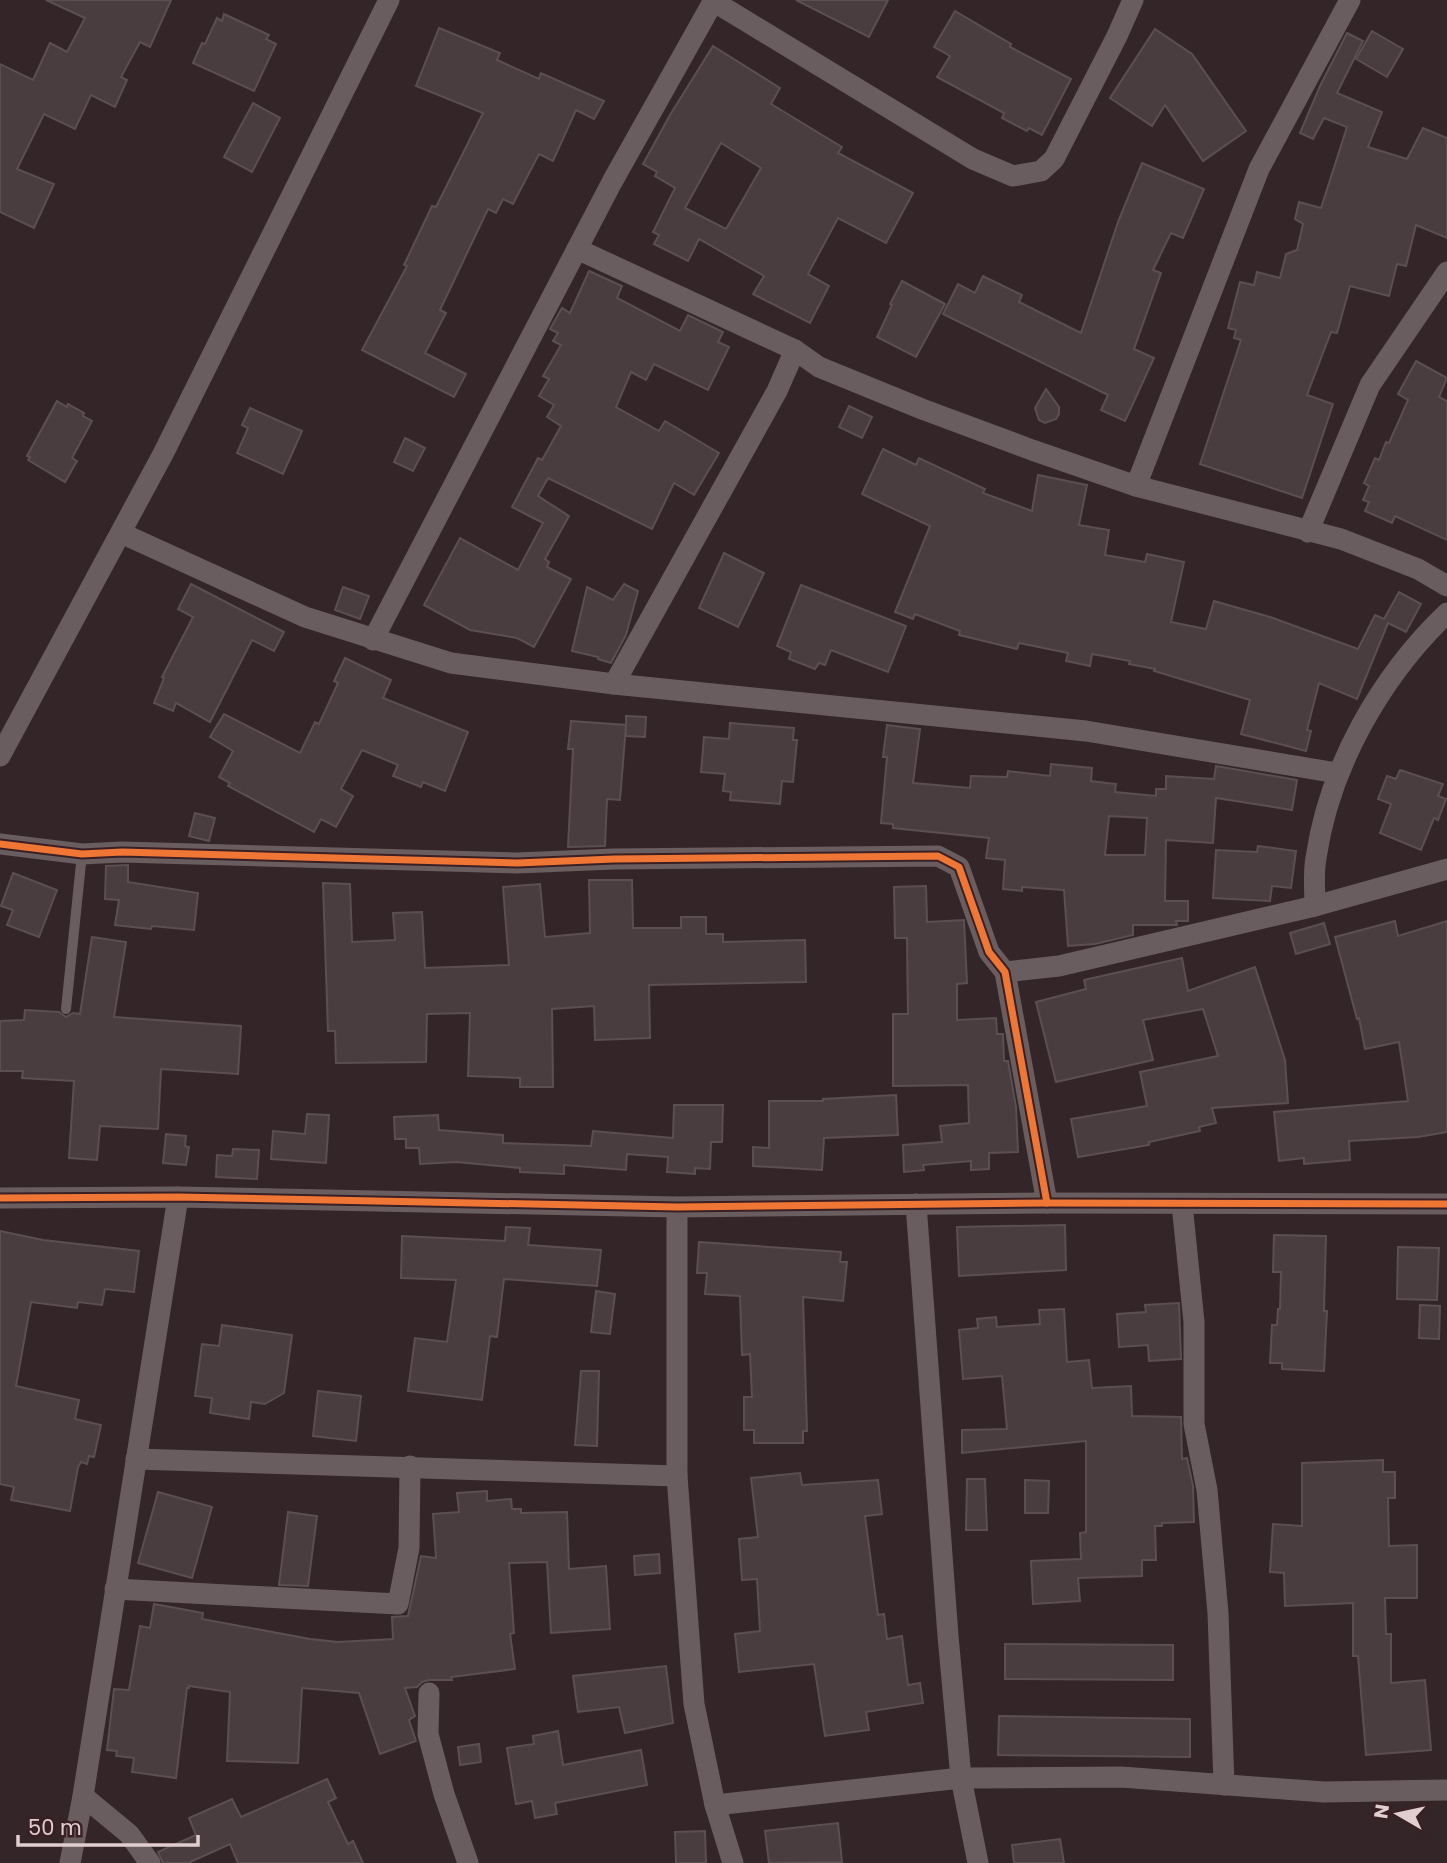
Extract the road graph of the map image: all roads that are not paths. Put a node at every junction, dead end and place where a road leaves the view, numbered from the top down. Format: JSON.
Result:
{"nodes":[{"id":1,"x":388,"y":0,"type":"edge"},
{"id":2,"x":1133,"y":0,"type":"edge"},
{"id":3,"x":1350,"y":0,"type":"edge"},
{"id":4,"x":714,"y":1,"type":"edge"},
{"id":5,"x":577,"y":249,"type":"junction"},
{"id":6,"x":1447,"y":272,"type":"edge"},
{"id":7,"x":795,"y":350,"type":"junction"},
{"id":8,"x":1136,"y":486,"type":"junction"},
{"id":9,"x":1308,"y":532,"type":"junction"},
{"id":10,"x":121,"y":533,"type":"junction"},
{"id":11,"x":1447,"y":586,"type":"edge"},
{"id":12,"x":1447,"y":612,"type":"edge"},
{"id":13,"x":373,"y":640,"type":"junction"},
{"id":14,"x":614,"y":684,"type":"junction"},
{"id":15,"x":0,"y":756,"type":"edge"},
{"id":16,"x":1336,"y":773,"type":"junction"},
{"id":17,"x":0,"y":844,"type":"edge"},
{"id":18,"x":82,"y":854,"type":"junction"},
{"id":19,"x":1447,"y":869,"type":"edge"},
{"id":20,"x":1315,"y":906,"type":"junction"},
{"id":21,"x":1005,"y":972,"type":"junction"},
{"id":22,"x":66,"y":1009,"type":"dead end"},
{"id":23,"x":178,"y":1197,"type":"junction"},
{"id":24,"x":0,"y":1198,"type":"edge"},
{"id":25,"x":1046,"y":1203,"type":"junction"},
{"id":26,"x":916,"y":1204,"type":"junction"},
{"id":27,"x":1182,"y":1204,"type":"junction"},
{"id":28,"x":1447,"y":1204,"type":"edge"},
{"id":29,"x":677,"y":1207,"type":"junction"},
{"id":30,"x":136,"y":1459,"type":"junction"},
{"id":31,"x":410,"y":1466,"type":"junction"},
{"id":32,"x":677,"y":1476,"type":"junction"},
{"id":33,"x":115,"y":1589,"type":"junction"},
{"id":34,"x":429,"y":1693,"type":"dead end"},
{"id":35,"x":961,"y":1778,"type":"junction"},
{"id":36,"x":1224,"y":1785,"type":"junction"},
{"id":37,"x":1447,"y":1790,"type":"edge"},
{"id":38,"x":83,"y":1796,"type":"junction"},
{"id":39,"x":715,"y":1805,"type":"junction"},
{"id":40,"x":71,"y":1863,"type":"edge"},
{"id":41,"x":150,"y":1863,"type":"edge"},
{"id":42,"x":468,"y":1863,"type":"edge"},
{"id":43,"x":733,"y":1863,"type":"edge"},
{"id":44,"x":978,"y":1863,"type":"edge"}],
"edges":[{"from":1,"to":10,"type":"street"},
{"from":2,"to":4,"type":"street"},
{"from":3,"to":8,"type":"street"},
{"from":4,"to":5,"type":"street"},
{"from":5,"to":7,"type":"street"},
{"from":5,"to":13,"type":"street"},
{"from":6,"to":9,"type":"street"},
{"from":7,"to":8,"type":"street"},
{"from":7,"to":14,"type":"street"},
{"from":8,"to":9,"type":"street"},
{"from":9,"to":11,"type":"street"},
{"from":10,"to":13,"type":"street"},
{"from":10,"to":15,"type":"street"},
{"from":12,"to":16,"type":"street"},
{"from":13,"to":14,"type":"street"},
{"from":14,"to":16,"type":"street"},
{"from":16,"to":20,"type":"street"},
{"from":17,"to":18,"type":"street"},
{"from":18,"to":21,"type":"street"},
{"from":18,"to":22,"type":"lane"},
{"from":19,"to":20,"type":"street"},
{"from":20,"to":21,"type":"street"},
{"from":21,"to":25,"type":"street"},
{"from":23,"to":24,"type":"street"},
{"from":23,"to":29,"type":"street"},
{"from":23,"to":30,"type":"street"},
{"from":25,"to":26,"type":"street"},
{"from":25,"to":27,"type":"street"},
{"from":26,"to":29,"type":"street"},
{"from":26,"to":35,"type":"street"},
{"from":27,"to":28,"type":"street"},
{"from":27,"to":36,"type":"street"},
{"from":29,"to":32,"type":"street"},
{"from":30,"to":31,"type":"street"},
{"from":30,"to":33,"type":"street"},
{"from":31,"to":32,"type":"street"},
{"from":31,"to":33,"type":"street"},
{"from":32,"to":39,"type":"street"},
{"from":33,"to":38,"type":"street"},
{"from":34,"to":42,"type":"street"},
{"from":35,"to":36,"type":"street"},
{"from":35,"to":39,"type":"street"},
{"from":35,"to":44,"type":"street"},
{"from":36,"to":37,"type":"street"},
{"from":38,"to":40,"type":"street"},
{"from":38,"to":41,"type":"street"},
{"from":39,"to":43,"type":"street"}]}
